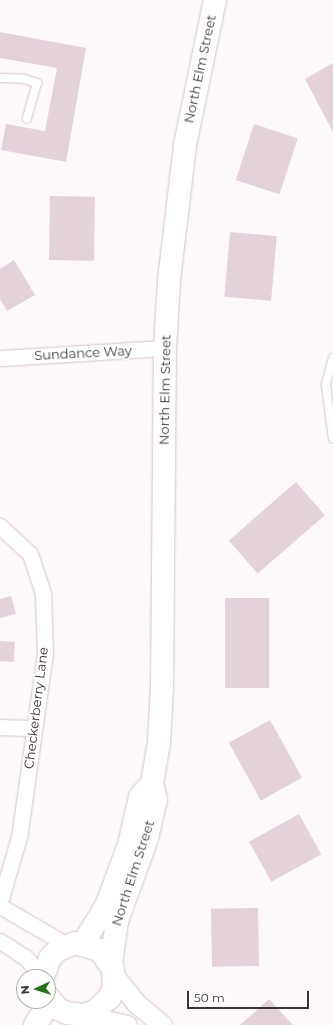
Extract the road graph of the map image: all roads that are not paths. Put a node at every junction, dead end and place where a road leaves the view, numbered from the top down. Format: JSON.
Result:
{"nodes":[{"id":1,"x":215,"y":0,"type":"edge"},
{"id":2,"x":0,"y":78,"type":"edge"},
{"id":3,"x":27,"y":119,"type":"dead end"},
{"id":4,"x":165,"y":348,"type":"junction"},
{"id":5,"x":0,"y":358,"type":"edge"},
{"id":6,"x":333,"y":358,"type":"edge"},
{"id":7,"x":333,"y":439,"type":"edge"},
{"id":8,"x":0,"y":526,"type":"edge"},
{"id":9,"x":0,"y":728,"type":"edge"},
{"id":10,"x":34,"y":728,"type":"junction"},
{"id":11,"x":152,"y":783,"type":"junction"},
{"id":12,"x":0,"y":902,"type":"edge"},
{"id":13,"x":0,"y":906,"type":"edge"},
{"id":14,"x":0,"y":941,"type":"edge"},
{"id":15,"x":75,"y":944,"type":"junction"},
{"id":16,"x":35,"y":969,"type":"edge"},
{"id":17,"x":45,"y":969,"type":"edge"},
{"id":18,"x":113,"y":970,"type":"junction"},
{"id":19,"x":56,"y":1007,"type":"edge"},
{"id":20,"x":44,"y":1009,"type":"edge"},
{"id":21,"x":75,"y":1018,"type":"edge"},
{"id":22,"x":35,"y":1025,"type":"edge"},
{"id":23,"x":127,"y":1025,"type":"edge"},
{"id":24,"x":162,"y":1025,"type":"edge"}],
"edges":[{"from":1,"to":4,"type":"main road","name":"North Elm Street"},
{"from":2,"to":3,"type":"lane"},
{"from":4,"to":5,"type":"street","name":"Sundance Way"},
{"from":4,"to":11,"type":"main road","name":"North Elm Street"},
{"from":6,"to":7,"type":"lane"},
{"from":8,"to":10,"type":"street","name":"Checkerberry Lane"},
{"from":9,"to":10,"type":"street"},
{"from":10,"to":12,"type":"street","name":"Checkerberry Lane"},
{"from":11,"to":15,"type":"main road","name":"North Elm Street"},
{"from":11,"to":18,"type":"main road","name":"North Elm Street"},
{"from":13,"to":15,"type":"street"},
{"from":14,"to":16,"type":"street"},
{"from":15,"to":17,"type":"main road"},
{"from":15,"to":18,"type":"main road"},
{"from":18,"to":21,"type":"main road","name":"North Elm Street"},
{"from":18,"to":24,"type":"street"},
{"from":19,"to":21,"type":"main road"},
{"from":20,"to":22,"type":"main road"},
{"from":21,"to":23,"type":"street"}]}
